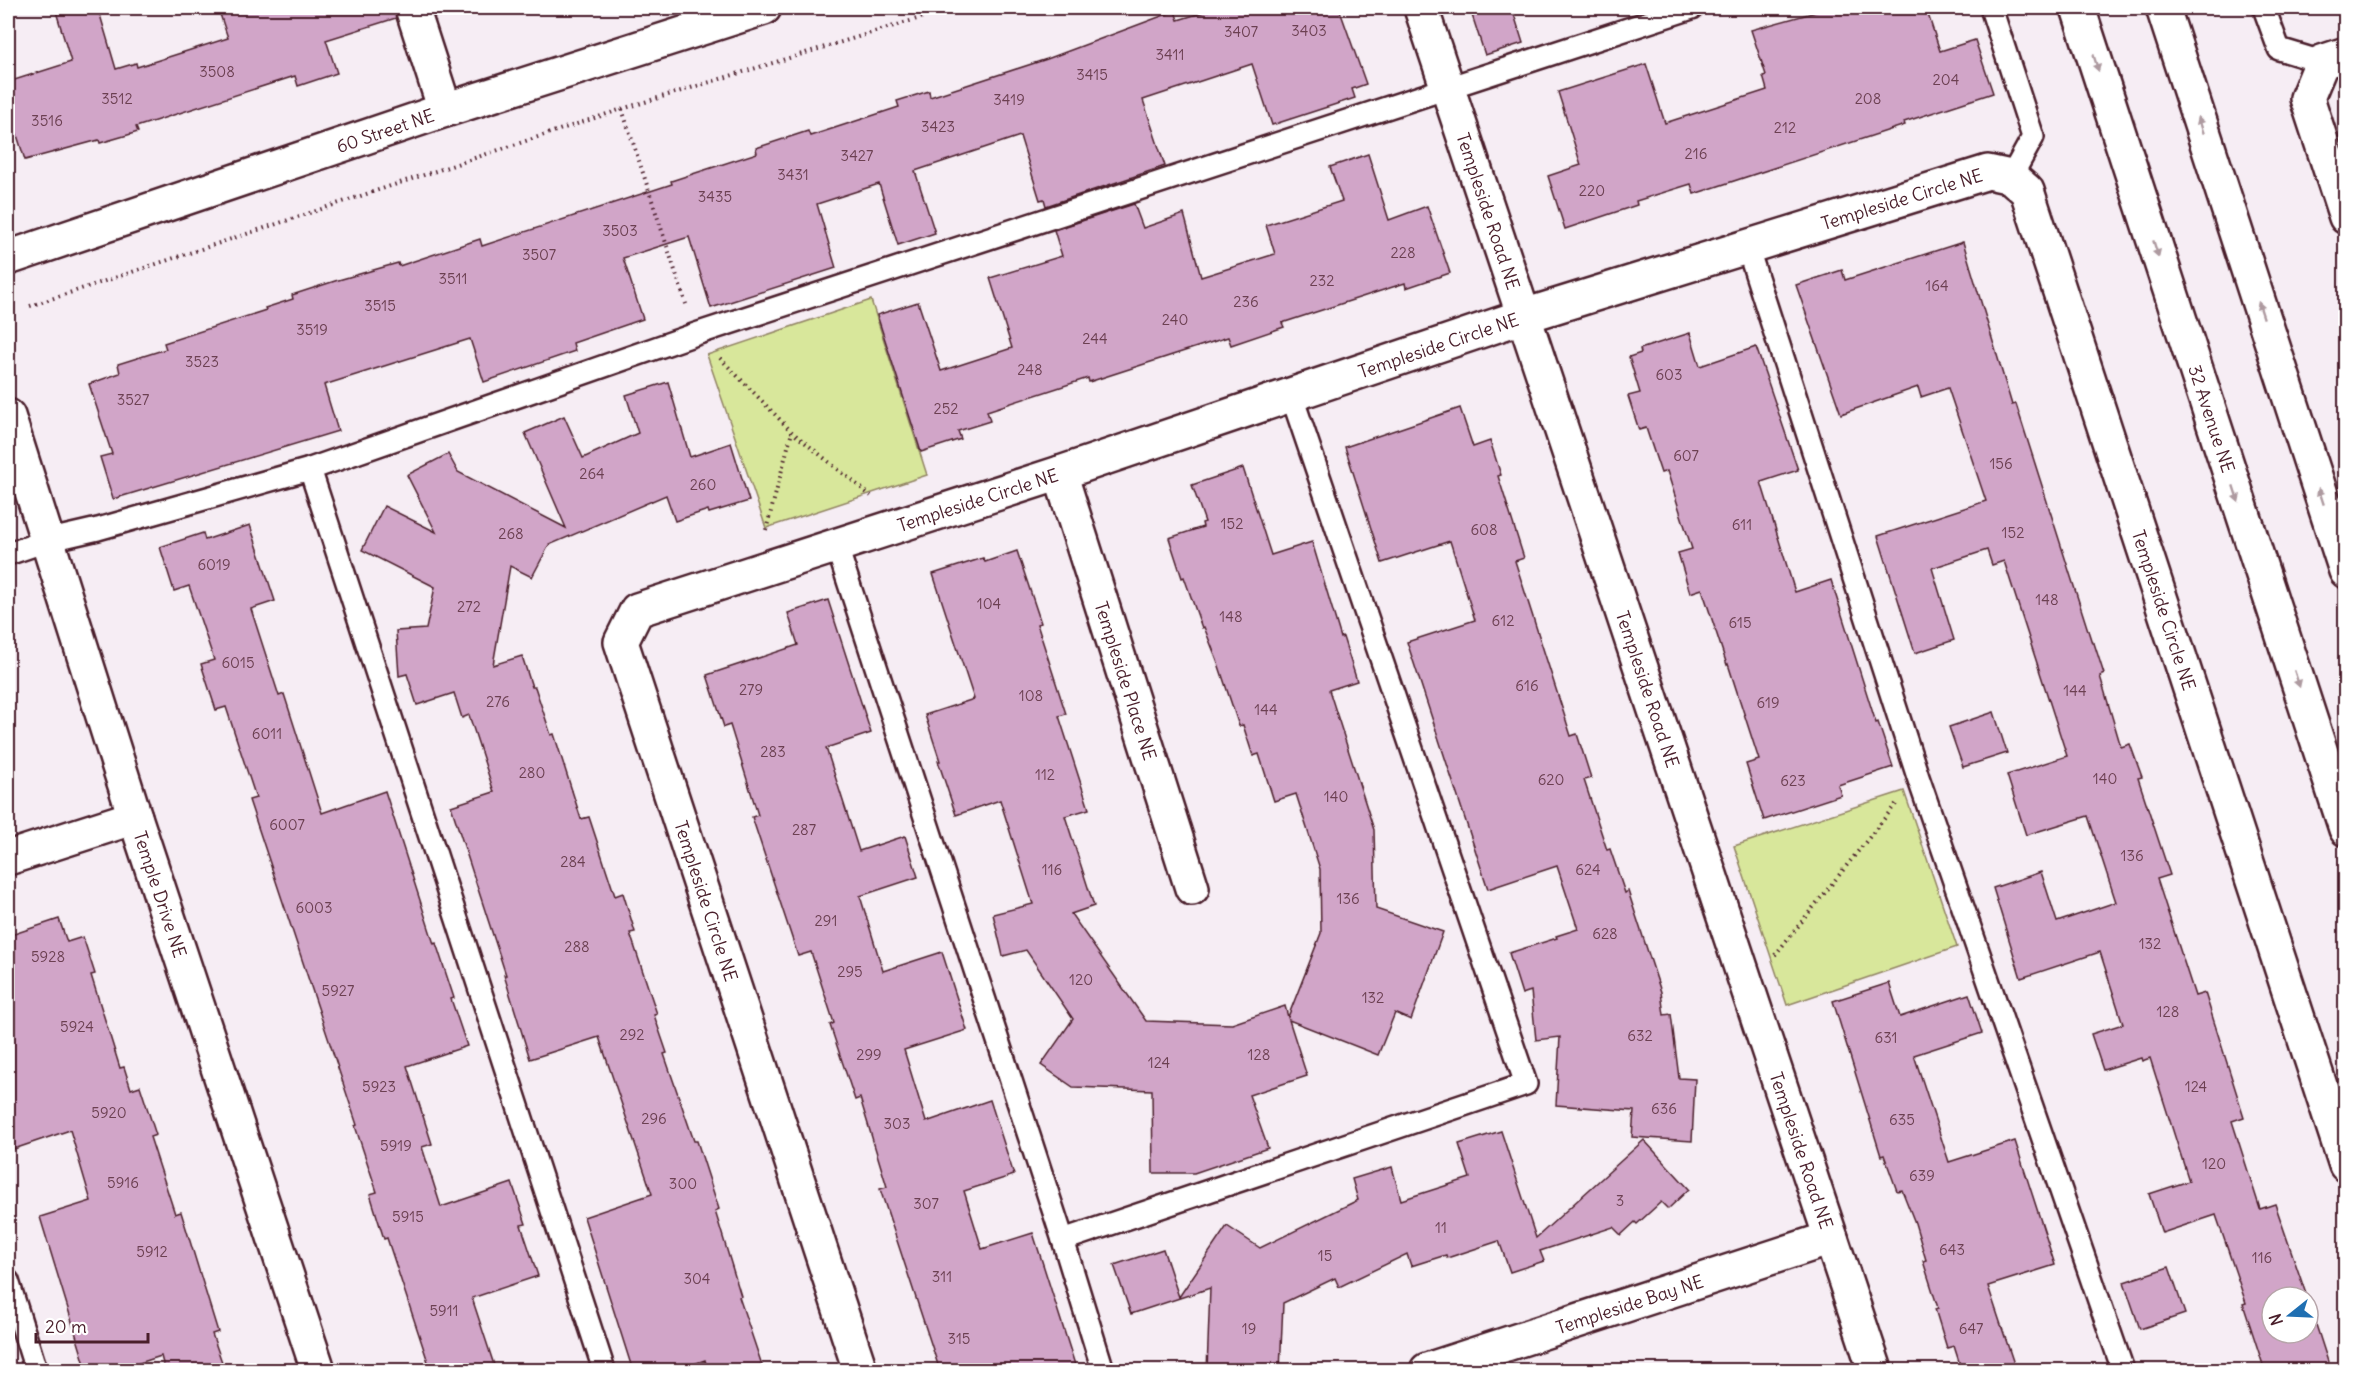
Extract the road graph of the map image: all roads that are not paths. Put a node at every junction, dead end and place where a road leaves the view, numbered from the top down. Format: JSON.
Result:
{"nodes":[{"id":1,"x":412,"y":8,"type":"edge"},
{"id":2,"x":764,"y":8,"type":"edge"},
{"id":3,"x":1421,"y":8,"type":"edge"},
{"id":4,"x":1692,"y":8,"type":"edge"},
{"id":5,"x":1991,"y":8,"type":"edge"},
{"id":6,"x":2078,"y":8,"type":"edge"},
{"id":7,"x":2163,"y":8,"type":"edge"},
{"id":8,"x":2264,"y":8,"type":"edge"},
{"id":9,"x":2334,"y":58,"type":"edge"},
{"id":10,"x":1448,"y":89,"type":"junction"},
{"id":11,"x":445,"y":110,"type":"junction"},
{"id":12,"x":2011,"y":177,"type":"junction"},
{"id":13,"x":2346,"y":217,"type":"edge"},
{"id":14,"x":1747,"y":246,"type":"junction"},
{"id":15,"x":8,"y":258,"type":"edge"},
{"id":16,"x":1524,"y":316,"type":"junction"},
{"id":17,"x":1291,"y":394,"type":"junction"},
{"id":18,"x":8,"y":416,"type":"edge"},
{"id":19,"x":310,"y":469,"type":"junction"},
{"id":20,"x":1060,"y":474,"type":"junction"},
{"id":21,"x":46,"y":541,"type":"junction"},
{"id":22,"x":836,"y":544,"type":"junction"},
{"id":23,"x":8,"y":554,"type":"edge"},
{"id":24,"x":2346,"y":572,"type":"edge"},
{"id":25,"x":135,"y":817,"type":"junction"},
{"id":26,"x":2346,"y":829,"type":"edge"},
{"id":27,"x":8,"y":858,"type":"edge"},
{"id":28,"x":1192,"y":888,"type":"dead end"},
{"id":29,"x":2346,"y":1165,"type":"edge"},
{"id":30,"x":1831,"y":1238,"type":"junction"},
{"id":31,"x":1063,"y":1240,"type":"junction"},
{"id":32,"x":8,"y":1281,"type":"edge"},
{"id":33,"x":36,"y":1371,"type":"edge"},
{"id":34,"x":318,"y":1371,"type":"edge"},
{"id":35,"x":604,"y":1371,"type":"edge"},
{"id":36,"x":860,"y":1371,"type":"edge"},
{"id":37,"x":1103,"y":1371,"type":"edge"},
{"id":38,"x":1427,"y":1371,"type":"edge"},
{"id":39,"x":1875,"y":1371,"type":"edge"},
{"id":40,"x":2123,"y":1371,"type":"edge"}],
"edges":[{"from":1,"to":11,"type":"street"},
{"from":2,"to":11,"type":"street","name":"60 Street NE"},
{"from":3,"to":10,"type":"street","name":"Templeside Road NE"},
{"from":4,"to":10,"type":"lane"},
{"from":5,"to":12,"type":"lane"},
{"from":6,"to":26,"type":"street","name":"32 Avenue NE","one_way":true},
{"from":24,"to":7,"type":"street","one_way":true},
{"from":8,"to":9,"type":"lane"},
{"from":9,"to":13,"type":"street"},
{"from":10,"to":16,"type":"street","name":"Templeside Road NE"},
{"from":10,"to":19,"type":"lane"},
{"from":11,"to":15,"type":"street","name":"60 Street NE"},
{"from":12,"to":14,"type":"street","name":"Templeside Circle NE"},
{"from":12,"to":29,"type":"street","name":"Templeside Circle NE"},
{"from":14,"to":16,"type":"street","name":"Templeside Circle NE"},
{"from":14,"to":40,"type":"lane"},
{"from":16,"to":17,"type":"street","name":"Templeside Circle NE"},
{"from":16,"to":30,"type":"street","name":"Templeside Road NE"},
{"from":17,"to":20,"type":"street","name":"Templeside Circle NE"},
{"from":17,"to":31,"type":"lane"},
{"from":18,"to":21,"type":"street","name":"Temple Drive NE"},
{"from":19,"to":21,"type":"lane"},
{"from":19,"to":35,"type":"lane"},
{"from":20,"to":22,"type":"street","name":"Templeside Circle NE"},
{"from":20,"to":28,"type":"street","name":"Templeside Place NE"},
{"from":21,"to":23,"type":"lane"},
{"from":21,"to":25,"type":"street","name":"Temple Drive NE"},
{"from":22,"to":31,"type":"lane"},
{"from":22,"to":36,"type":"street","name":"Templeside Circle NE"},
{"from":25,"to":27,"type":"street"},
{"from":25,"to":34,"type":"street","name":"Temple Drive NE"},
{"from":30,"to":38,"type":"street","name":"Templeside Bay NE"},
{"from":30,"to":39,"type":"street","name":"Templeside Road NE"},
{"from":31,"to":37,"type":"lane"},
{"from":32,"to":33,"type":"lane"}]}
